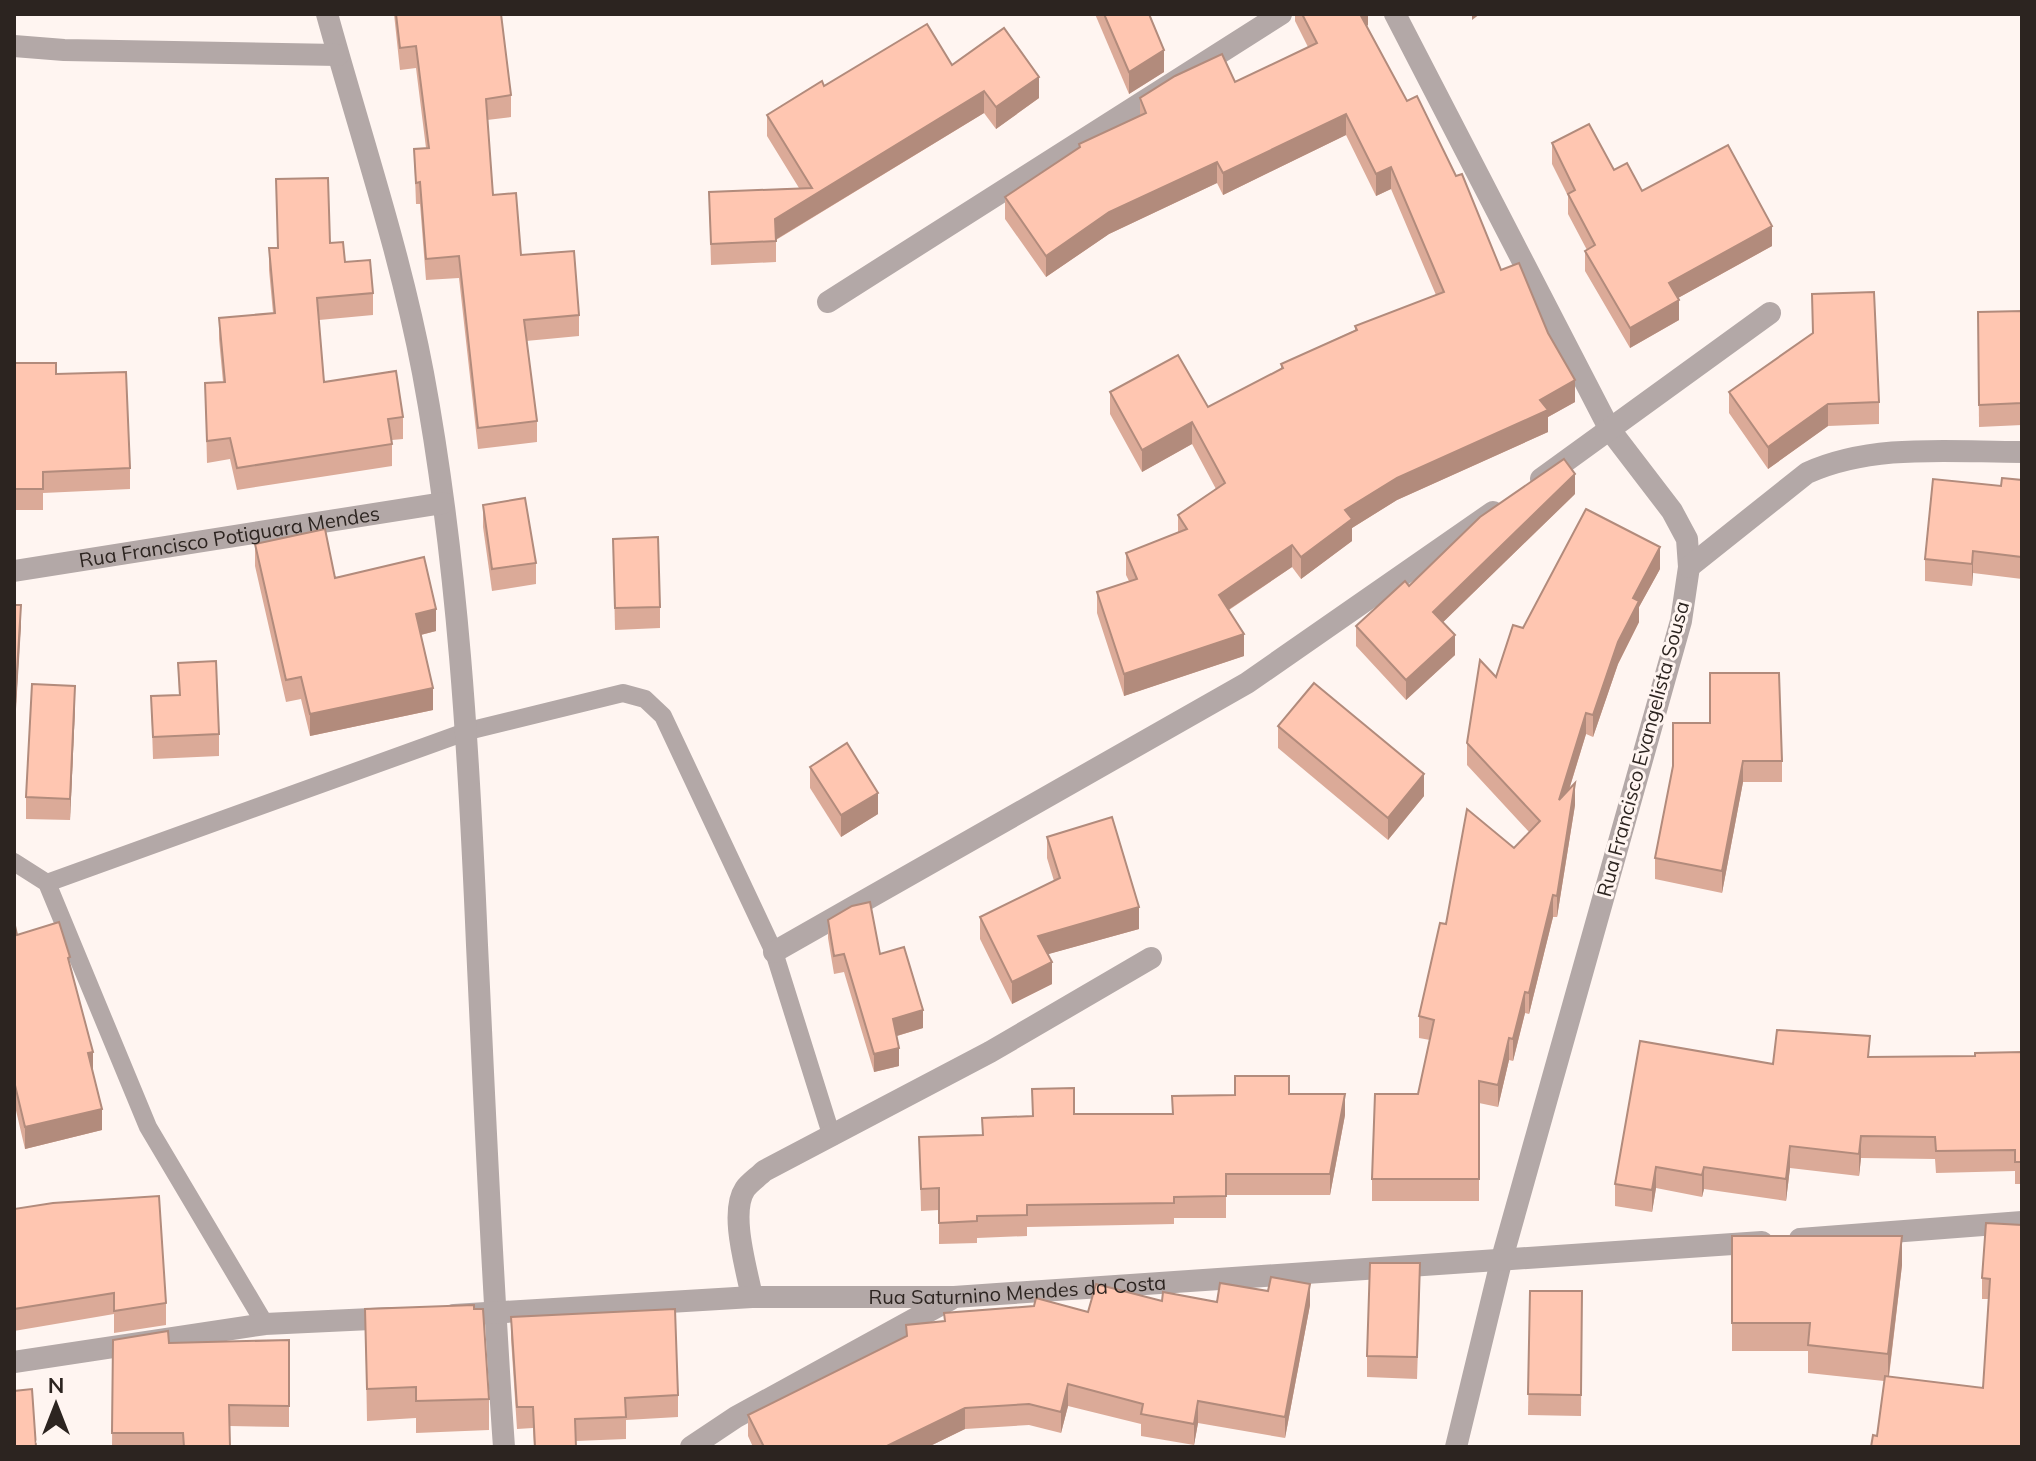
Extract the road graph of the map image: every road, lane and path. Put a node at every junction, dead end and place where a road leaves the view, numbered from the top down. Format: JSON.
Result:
{"nodes":[{"id":1,"x":327,"y":14,"type":"edge"},
{"id":2,"x":1281,"y":14,"type":"edge"},
{"id":3,"x":1395,"y":14,"type":"edge"},
{"id":4,"x":14,"y":46,"type":"edge"},
{"id":5,"x":338,"y":55,"type":"junction"},
{"id":6,"x":828,"y":302,"type":"dead end"},
{"id":7,"x":1770,"y":313,"type":"dead end"},
{"id":8,"x":1610,"y":430,"type":"junction"},
{"id":9,"x":2022,"y":452,"type":"edge"},
{"id":10,"x":443,"y":503,"type":"junction"},
{"id":11,"x":1689,"y":567,"type":"junction"},
{"id":12,"x":14,"y":571,"type":"edge"},
{"id":13,"x":468,"y":731,"type":"junction"},
{"id":14,"x":14,"y":862,"type":"edge"},
{"id":15,"x":47,"y":883,"type":"junction"},
{"id":16,"x":774,"y":952,"type":"junction"},
{"id":17,"x":1151,"y":958,"type":"dead end"},
{"id":18,"x":832,"y":1137,"type":"junction"},
{"id":19,"x":2022,"y":1222,"type":"edge"},
{"id":20,"x":1501,"y":1262,"type":"junction"},
{"id":21,"x":752,"y":1297,"type":"junction"},
{"id":22,"x":954,"y":1297,"type":"junction"},
{"id":23,"x":494,"y":1313,"type":"junction"},
{"id":24,"x":265,"y":1324,"type":"junction"},
{"id":25,"x":14,"y":1362,"type":"edge"},
{"id":26,"x":504,"y":1447,"type":"edge"},
{"id":27,"x":691,"y":1447,"type":"edge"},
{"id":28,"x":1456,"y":1447,"type":"edge"}],
"edges":[{"from":1,"to":5,"type":"street"},
{"from":2,"to":6,"type":"street"},
{"from":3,"to":8,"type":"street","name":"Rua Francisco Evangelista Sousa"},
{"from":4,"to":5,"type":"street"},
{"from":5,"to":10,"type":"street"},
{"from":7,"to":8,"type":"street"},
{"from":8,"to":11,"type":"street","name":"Rua Francisco Evangelista Sousa"},
{"from":8,"to":16,"type":"street"},
{"from":9,"to":11,"type":"street"},
{"from":10,"to":12,"type":"street","name":"Rua Francisco Potiguara Mendes"},
{"from":10,"to":13,"type":"street"},
{"from":11,"to":20,"type":"street","name":"Rua Francisco Evangelista Sousa"},
{"from":13,"to":15,"type":"lane"},
{"from":13,"to":16,"type":"lane"},
{"from":13,"to":23,"type":"street"},
{"from":14,"to":15,"type":"lane"},
{"from":15,"to":24,"type":"lane"},
{"from":16,"to":18,"type":"lane"},
{"from":17,"to":18,"type":"street"},
{"from":18,"to":21,"type":"street"},
{"from":19,"to":20,"type":"street","name":"Rua Saturnino Mendes da Costa"},
{"from":20,"to":22,"type":"street","name":"Rua Saturnino Mendes da Costa"},
{"from":20,"to":28,"type":"street","name":"Rua Francisco Evangelista Sousa"},
{"from":21,"to":22,"type":"street","name":"Rua Saturnino Mendes da Costa"},
{"from":21,"to":23,"type":"street","name":"Rua Saturnino Mendes da Costa"},
{"from":22,"to":27,"type":"street"},
{"from":23,"to":24,"type":"street","name":"Rua Saturnino Mendes da Costa"},
{"from":23,"to":26,"type":"street"},
{"from":24,"to":25,"type":"street","name":"Rua Saturnino Mendes da Costa"}]}
